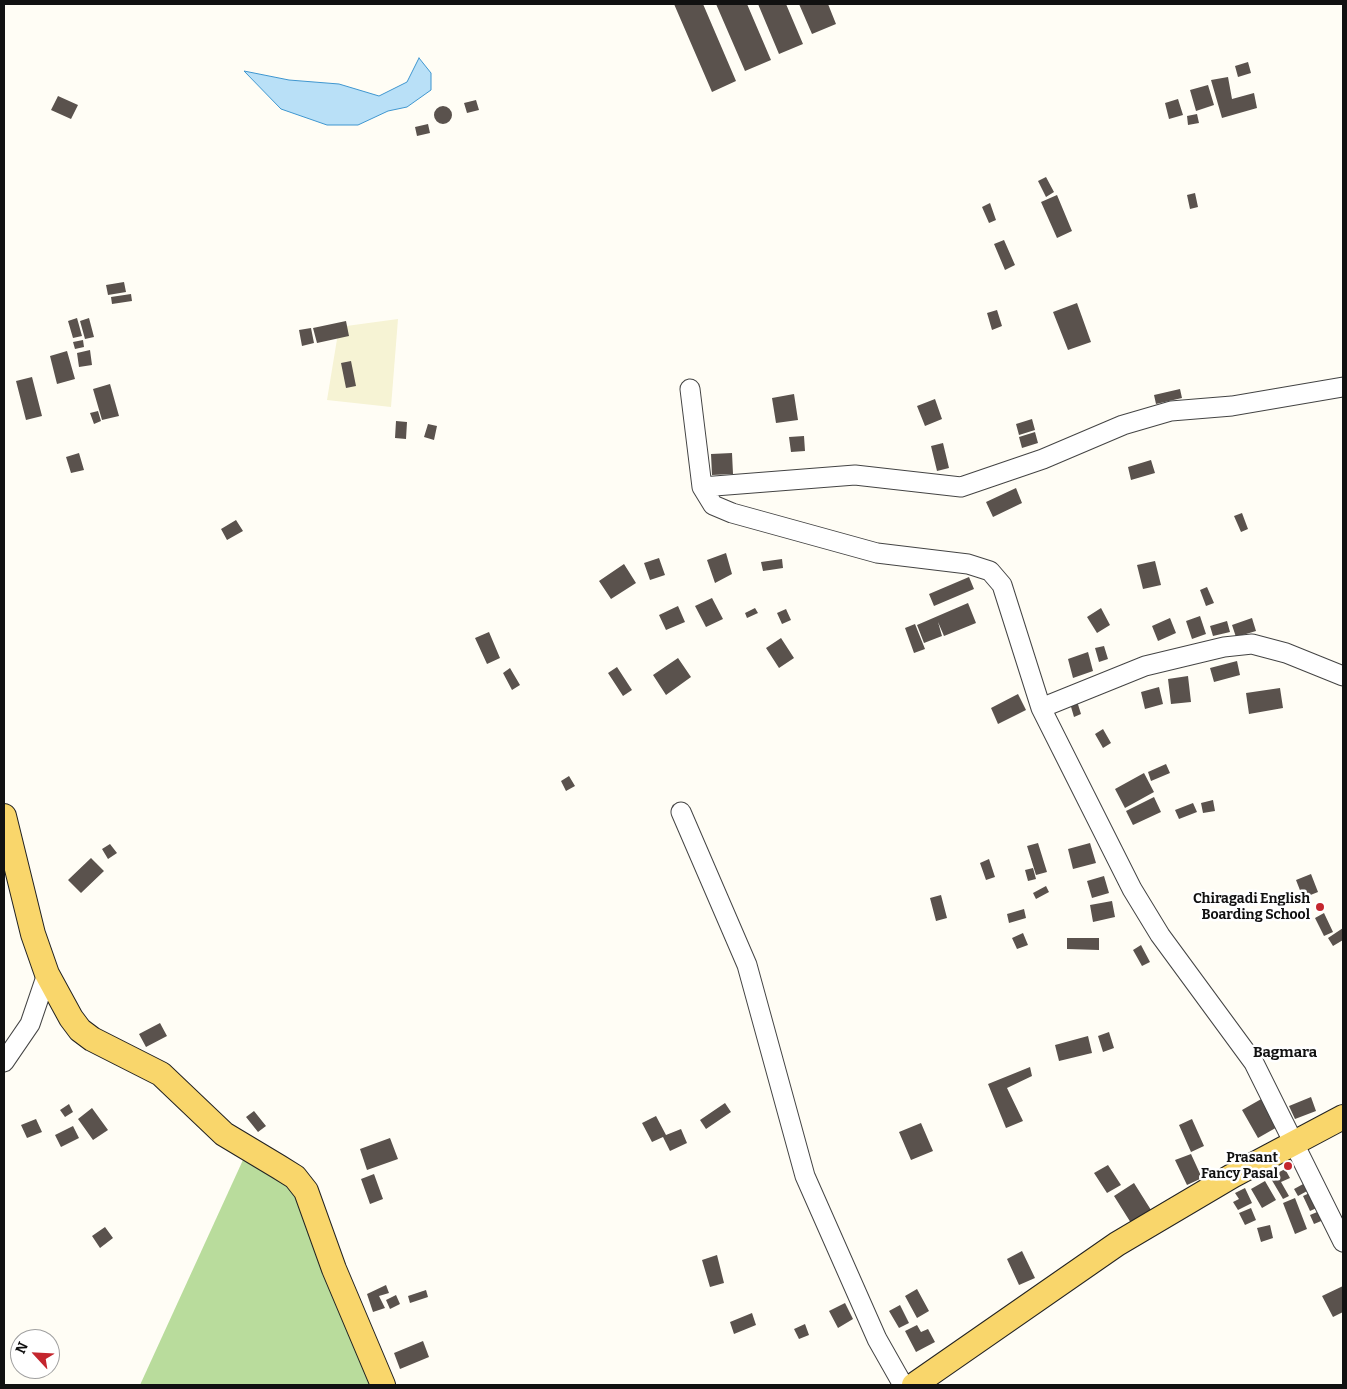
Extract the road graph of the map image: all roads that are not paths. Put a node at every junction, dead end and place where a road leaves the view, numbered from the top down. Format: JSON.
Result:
{"nodes":[{"id":1,"x":1343,"y":387,"type":"edge"},
{"id":2,"x":690,"y":389,"type":"dead end"},
{"id":3,"x":702,"y":486,"type":"junction"},
{"id":4,"x":1343,"y":676,"type":"edge"},
{"id":5,"x":1041,"y":708,"type":"junction"},
{"id":6,"x":681,"y":812,"type":"dead end"},
{"id":7,"x":4,"y":816,"type":"edge"},
{"id":8,"x":47,"y":974,"type":"junction"},
{"id":9,"x":4,"y":1062,"type":"edge"},
{"id":10,"x":1343,"y":1117,"type":"edge"},
{"id":11,"x":1294,"y":1143,"type":"junction"},
{"id":12,"x":1343,"y":1242,"type":"edge"},
{"id":13,"x":383,"y":1385,"type":"edge"},
{"id":14,"x":903,"y":1385,"type":"edge"},
{"id":15,"x":914,"y":1385,"type":"edge"}],
"edges":[{"from":1,"to":3,"type":"street"},
{"from":2,"to":3,"type":"street"},
{"from":3,"to":5,"type":"street"},
{"from":4,"to":5,"type":"street"},
{"from":5,"to":11,"type":"street"},
{"from":6,"to":14,"type":"street"},
{"from":7,"to":8,"type":"main road"},
{"from":8,"to":9,"type":"street"},
{"from":8,"to":13,"type":"main road"},
{"from":10,"to":11,"type":"main road"},
{"from":11,"to":12,"type":"street"},
{"from":11,"to":15,"type":"main road"}]}
